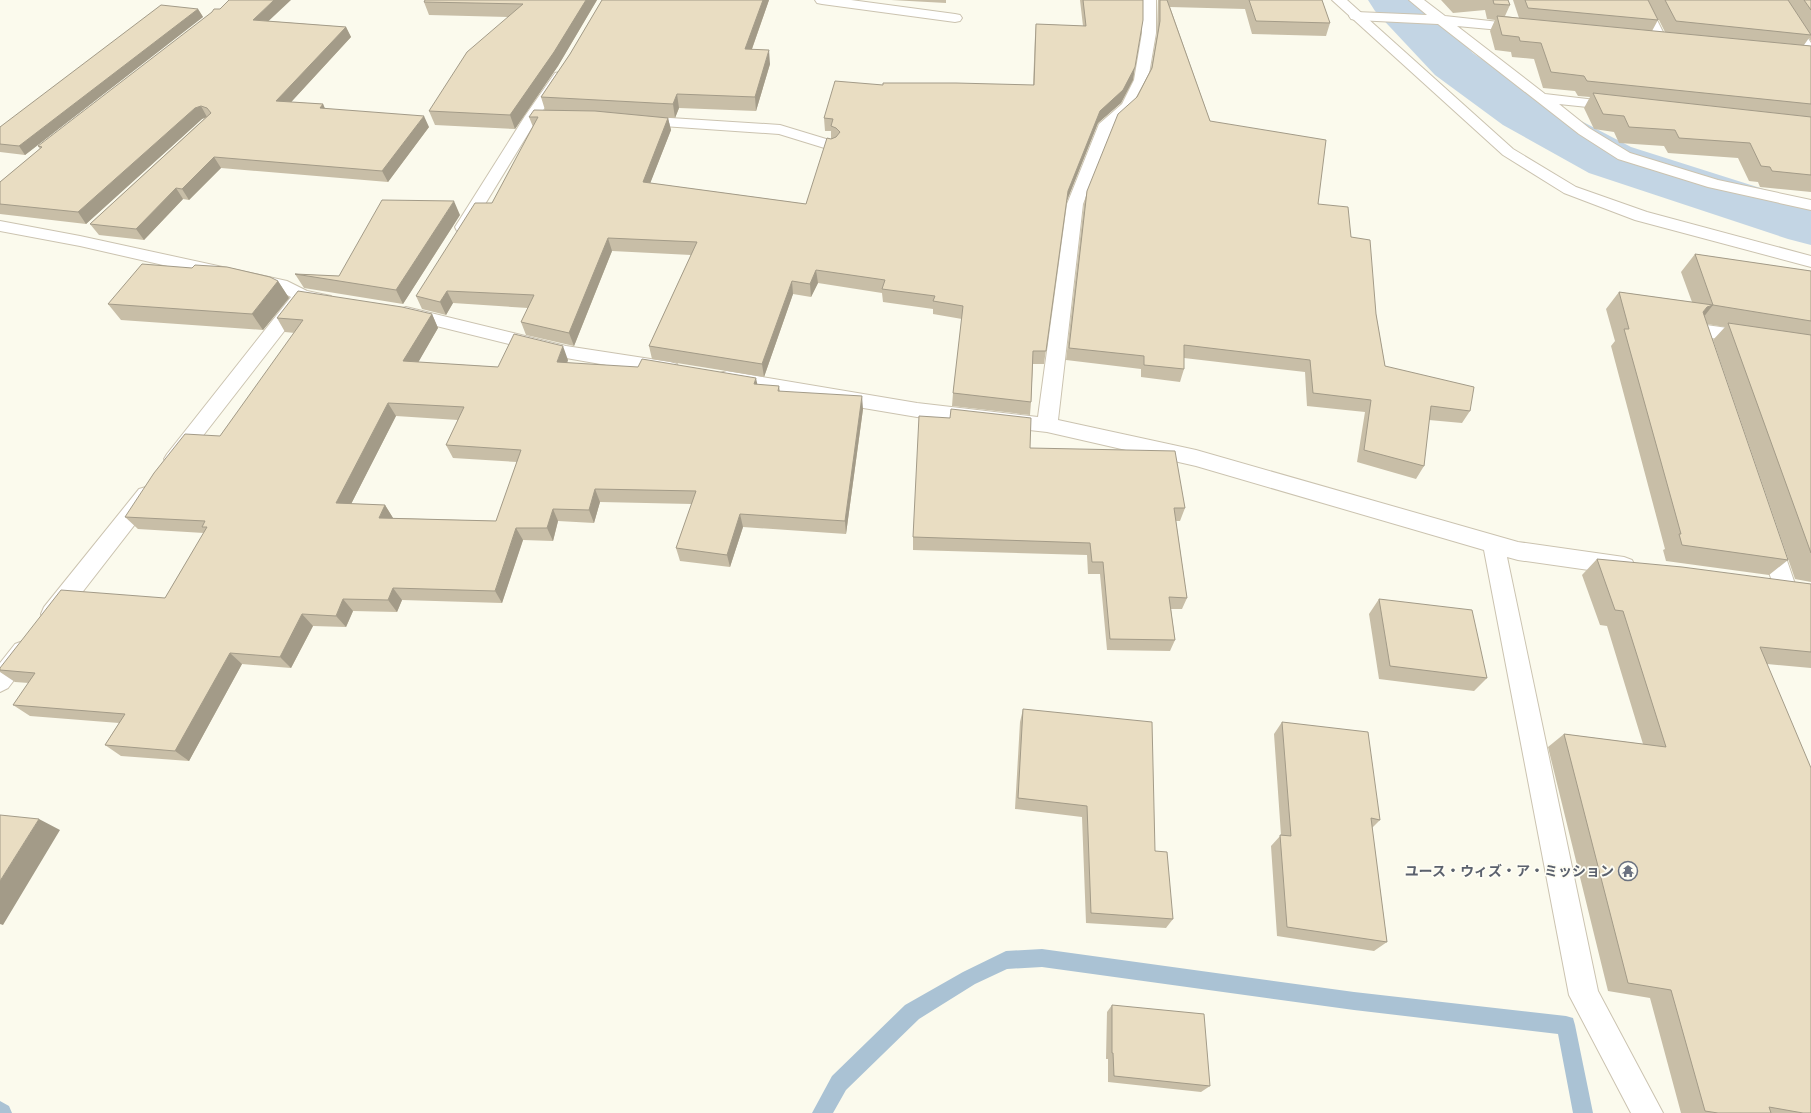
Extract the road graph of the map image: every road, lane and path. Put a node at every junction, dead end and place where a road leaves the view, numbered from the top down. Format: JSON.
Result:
{"nodes":[{"id":1,"x":822,"y":0,"type":"edge"},
{"id":2,"x":1149,"y":0,"type":"edge"},
{"id":3,"x":1338,"y":0,"type":"edge"},
{"id":4,"x":1416,"y":0,"type":"edge"},
{"id":5,"x":1640,"y":0,"type":"edge"},
{"id":6,"x":1776,"y":0,"type":"edge"},
{"id":7,"x":1509,"y":13,"type":"edge"},
{"id":8,"x":1356,"y":16,"type":"junction"},
{"id":9,"x":955,"y":18,"type":"dead end"},
{"id":10,"x":1442,"y":20,"type":"junction"},
{"id":11,"x":1513,"y":27,"type":"junction"},
{"id":12,"x":1536,"y":29,"type":"edge"},
{"id":13,"x":1645,"y":40,"type":"edge"},
{"id":14,"x":1661,"y":42,"type":"junction"},
{"id":15,"x":1676,"y":44,"type":"edge"},
{"id":16,"x":1795,"y":55,"type":"edge"},
{"id":17,"x":1811,"y":56,"type":"edge"},
{"id":18,"x":566,"y":67,"type":"edge"},
{"id":19,"x":1544,"y":98,"type":"junction"},
{"id":20,"x":1630,"y":108,"type":"edge"},
{"id":21,"x":621,"y":120,"type":"edge"},
{"id":22,"x":831,"y":145,"type":"edge"},
{"id":23,"x":1811,"y":205,"type":"edge"},
{"id":24,"x":0,"y":226,"type":"edge"},
{"id":25,"x":454,"y":241,"type":"edge"},
{"id":26,"x":1811,"y":262,"type":"edge"},
{"id":27,"x":302,"y":296,"type":"junction"},
{"id":28,"x":340,"y":302,"type":"edge"},
{"id":29,"x":407,"y":308,"type":"edge"},
{"id":30,"x":1766,"y":340,"type":"edge"},
{"id":31,"x":1711,"y":368,"type":"edge"},
{"id":32,"x":1047,"y":425,"type":"junction"},
{"id":33,"x":1762,"y":519,"type":"edge"},
{"id":34,"x":1494,"y":545,"type":"junction"},
{"id":35,"x":1644,"y":568,"type":"edge"},
{"id":36,"x":1761,"y":584,"type":"edge"},
{"id":37,"x":0,"y":681,"type":"edge"},
{"id":38,"x":1648,"y":1113,"type":"edge"}],
"edges":[{"from":1,"to":9,"type":"street"},
{"from":2,"to":32,"type":"street"},
{"from":3,"to":8,"type":"street"},
{"from":4,"to":10,"type":"street"},
{"from":5,"to":14,"type":"street"},
{"from":6,"to":17,"type":"street"},
{"from":7,"to":11,"type":"street"},
{"from":8,"to":10,"type":"street"},
{"from":8,"to":26,"type":"street"},
{"from":10,"to":11,"type":"street"},
{"from":10,"to":19,"type":"street"},
{"from":11,"to":12,"type":"street"},
{"from":13,"to":14,"type":"street"},
{"from":14,"to":15,"type":"street"},
{"from":16,"to":17,"type":"street"},
{"from":18,"to":25,"type":"street"},
{"from":19,"to":20,"type":"street"},
{"from":19,"to":23,"type":"street"},
{"from":21,"to":22,"type":"street"},
{"from":24,"to":27,"type":"street"},
{"from":27,"to":28,"type":"street"},
{"from":27,"to":37,"type":"street"},
{"from":29,"to":32,"type":"street"},
{"from":30,"to":31,"type":"street"},
{"from":32,"to":34,"type":"street"},
{"from":33,"to":36,"type":"street"},
{"from":34,"to":35,"type":"street"},
{"from":34,"to":38,"type":"street"}]}
